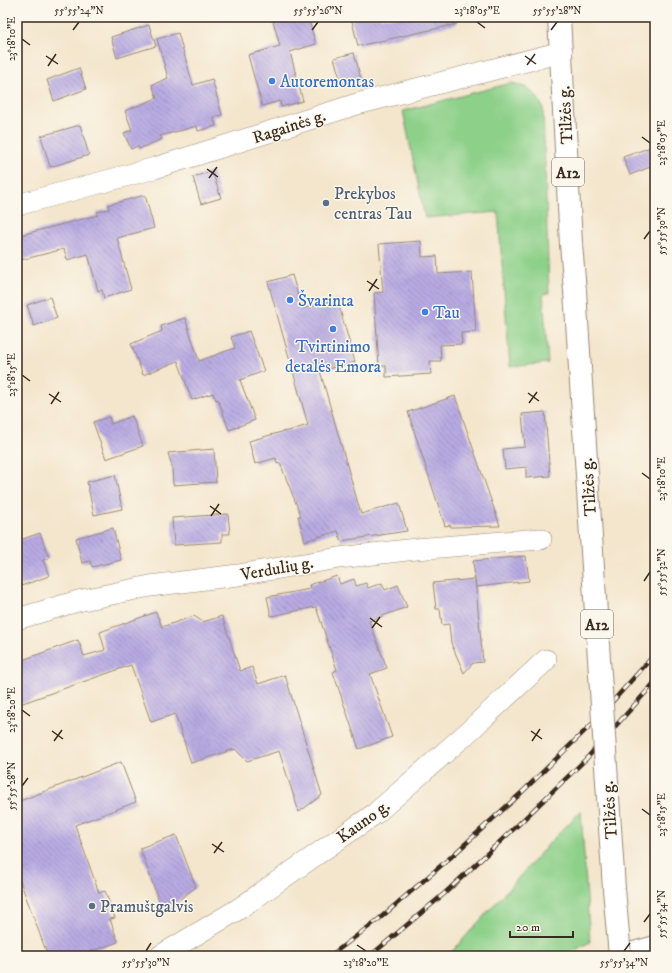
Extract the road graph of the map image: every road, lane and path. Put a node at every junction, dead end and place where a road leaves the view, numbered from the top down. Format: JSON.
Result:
{"nodes":[{"id":1,"x":561,"y":18,"type":"edge"},
{"id":2,"x":562,"y":52,"type":"junction"},
{"id":3,"x":17,"y":205,"type":"edge"},
{"id":4,"x":541,"y":539,"type":"dead end"},
{"id":5,"x":17,"y":619,"type":"edge"},
{"id":6,"x":546,"y":660,"type":"dead end"},
{"id":7,"x":655,"y":947,"type":"edge"},
{"id":8,"x":160,"y":956,"type":"edge"},
{"id":9,"x":621,"y":956,"type":"edge"}],
"edges":[{"from":1,"to":2,"type":"main road","name":"Tilžės g.","number":"A12"},
{"from":2,"to":3,"type":"street","name":"Ragainės g."},
{"from":2,"to":9,"type":"main road","name":"Tilžės g.","number":"A12","bridge":true},
{"from":4,"to":5,"type":"street","name":"Verdulių g."},
{"from":6,"to":8,"type":"street","name":"Kauno g."},
{"from":7,"to":9,"type":"main road"}]}
